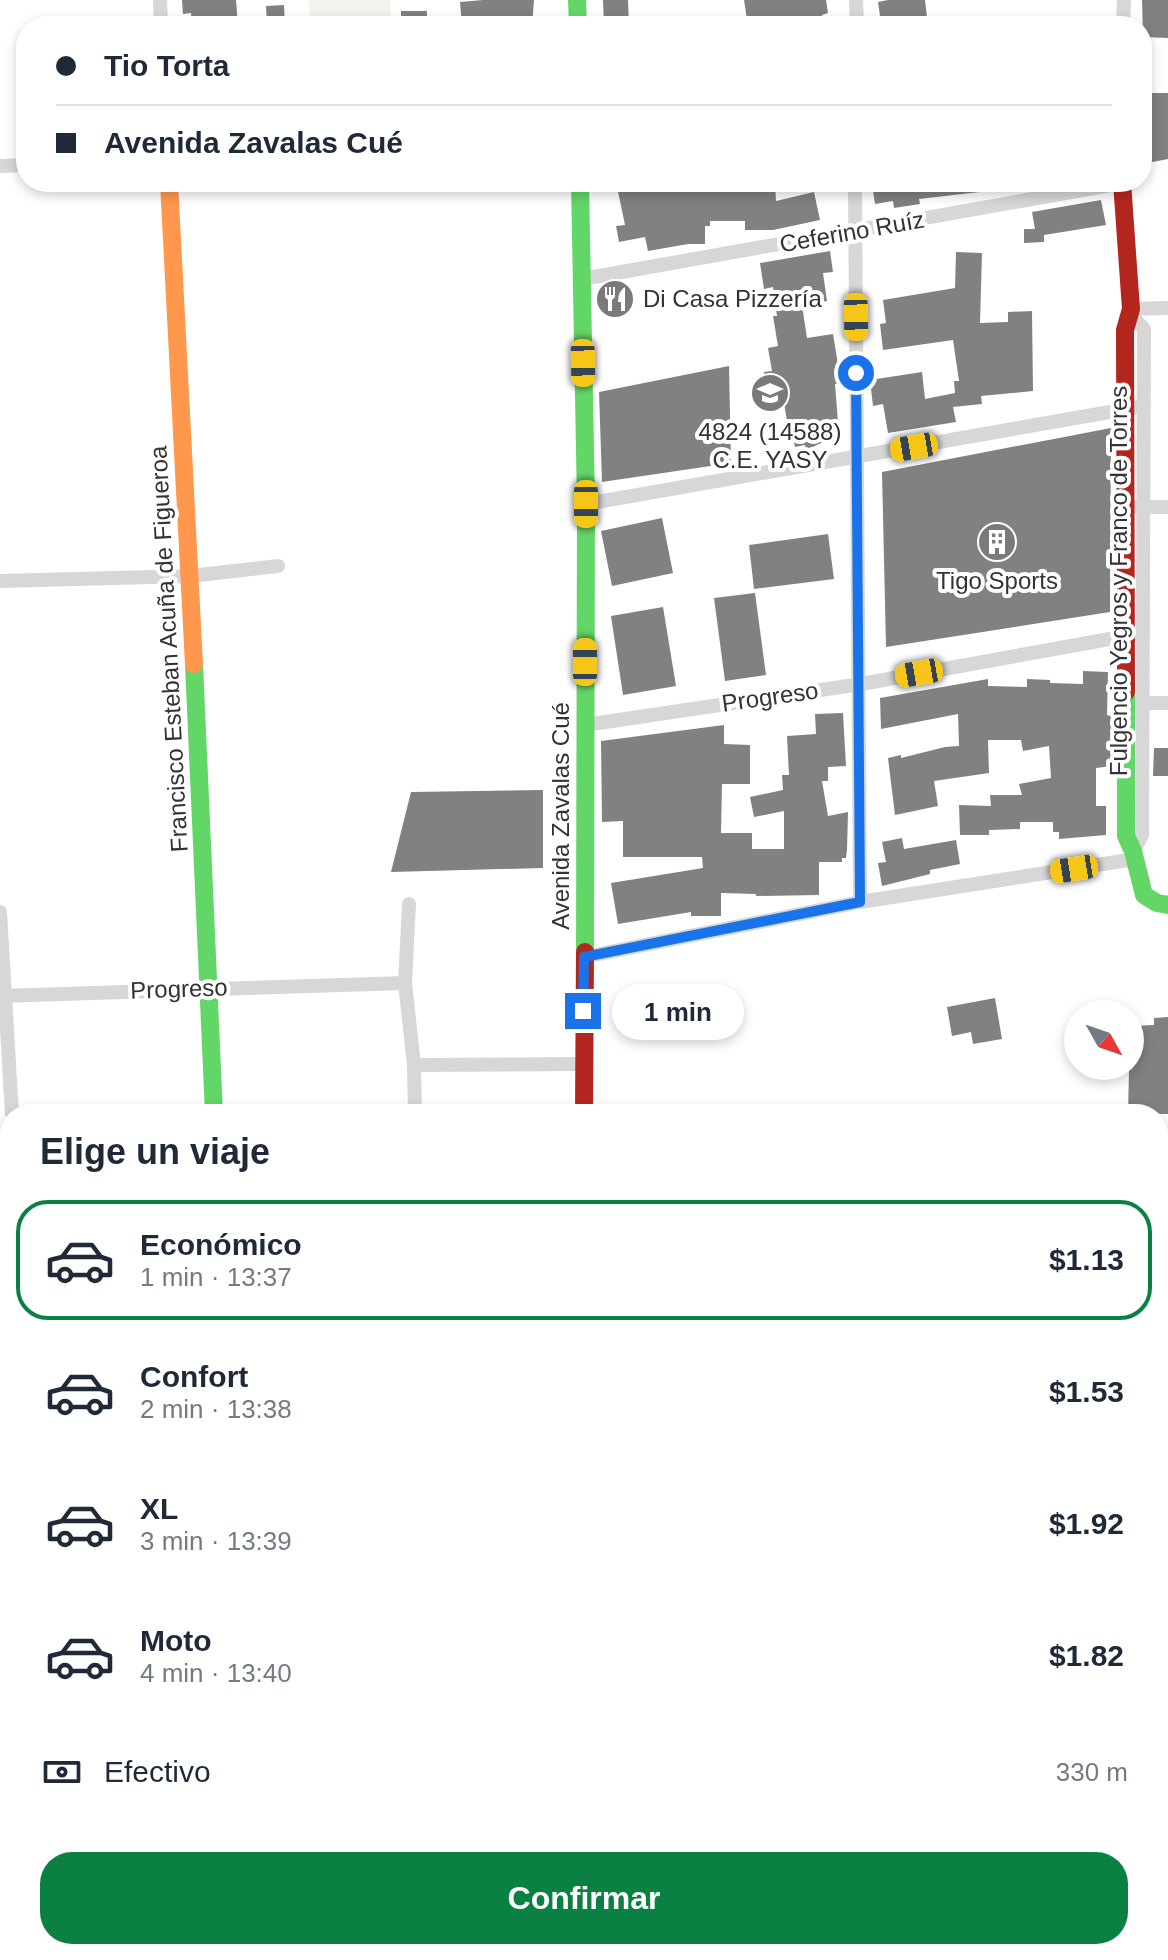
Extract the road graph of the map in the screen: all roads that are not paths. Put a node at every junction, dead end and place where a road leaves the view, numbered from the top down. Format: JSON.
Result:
{"nodes":[{"id":1,"x":170,"y":192,"type":"edge"},
{"id":2,"x":580,"y":192,"type":"edge"},
{"id":3,"x":855,"y":192,"type":"edge"},
{"id":4,"x":1068,"y":192,"type":"edge"},
{"id":5,"x":1123,"y":192,"type":"edge"},
{"id":6,"x":854,"y":232,"type":"junction"},
{"id":7,"x":582,"y":279,"type":"junction"},
{"id":8,"x":1168,"y":308,"type":"edge"},
{"id":9,"x":1131,"y":312,"type":"junction"},
{"id":10,"x":1134,"y":407,"type":"junction"},
{"id":11,"x":858,"y":458,"type":"junction"},
{"id":12,"x":586,"y":504,"type":"junction"},
{"id":13,"x":1124,"y":507,"type":"junction"},
{"id":14,"x":1143,"y":507,"type":"junction"},
{"id":15,"x":1168,"y":507,"type":"edge"},
{"id":16,"x":278,"y":566,"type":"dead end"},
{"id":17,"x":190,"y":576,"type":"junction"},
{"id":18,"x":0,"y":581,"type":"edge"},
{"id":19,"x":1134,"y":634,"type":"junction"},
{"id":20,"x":861,"y":684,"type":"junction"},
{"id":21,"x":1134,"y":703,"type":"junction"},
{"id":22,"x":1168,"y":703,"type":"edge"},
{"id":23,"x":585,"y":725,"type":"junction"},
{"id":24,"x":1135,"y":855,"type":"junction"},
{"id":25,"x":860,"y":902,"type":"junction"},
{"id":26,"x":409,"y":904,"type":"dead end"},
{"id":27,"x":1168,"y":905,"type":"edge"},
{"id":28,"x":0,"y":912,"type":"edge"},
{"id":29,"x":584,"y":957,"type":"junction"},
{"id":30,"x":405,"y":983,"type":"junction"},
{"id":31,"x":208,"y":988,"type":"junction"},
{"id":32,"x":4,"y":996,"type":"edge"},
{"id":33,"x":583,"y":1064,"type":"junction"},
{"id":34,"x":414,"y":1065,"type":"junction"},
{"id":35,"x":11,"y":1104,"type":"edge"},
{"id":36,"x":214,"y":1104,"type":"edge"},
{"id":37,"x":415,"y":1104,"type":"edge"},
{"id":38,"x":584,"y":1104,"type":"edge"}],
"edges":[{"from":1,"to":17,"type":"street","name":"Francisco Esteban Acuña de Figueroa"},
{"from":2,"to":7,"type":"street","name":"Avenida Zavalas Cué"},
{"from":3,"to":6,"type":"street"},
{"from":4,"to":6,"type":"street","name":"Ceferino Ruíz"},
{"from":5,"to":9,"type":"street","name":"Fulgencio Yegros y Franco de Torres"},
{"from":6,"to":7,"type":"street","name":"Ceferino Ruíz"},
{"from":6,"to":11,"type":"street"},
{"from":7,"to":12,"type":"street","name":"Avenida Zavalas Cué"},
{"from":8,"to":9,"type":"street"},
{"from":9,"to":10,"type":"street","name":"Fulgencio Yegros y Franco de Torres"},
{"from":10,"to":11,"type":"street"},
{"from":10,"to":13,"type":"street","name":"Fulgencio Yegros y Franco de Torres"},
{"from":10,"to":14,"type":"street","name":"Fulgencio Yegros y Franco de Torres"},
{"from":11,"to":12,"type":"street"},
{"from":11,"to":20,"type":"street"},
{"from":12,"to":23,"type":"street","name":"Avenida Zavalas Cué"},
{"from":13,"to":14,"type":"street"},
{"from":13,"to":19,"type":"street","name":"Fulgencio Yegros y Franco de Torres"},
{"from":14,"to":15,"type":"street"},
{"from":14,"to":19,"type":"street","name":"Fulgencio Yegros y Franco de Torres"},
{"from":16,"to":17,"type":"street"},
{"from":17,"to":18,"type":"street"},
{"from":17,"to":31,"type":"street","name":"Francisco Esteban Acuña de Figueroa"},
{"from":19,"to":20,"type":"street","name":"Progreso"},
{"from":19,"to":21,"type":"street","name":"Fulgencio Yegros y Franco de Torres"},
{"from":20,"to":23,"type":"street","name":"Progreso"},
{"from":20,"to":25,"type":"street"},
{"from":21,"to":22,"type":"street"},
{"from":21,"to":24,"type":"street","name":"Fulgencio Yegros y Franco de Torres"},
{"from":23,"to":29,"type":"street","name":"Avenida Zavalas Cué"},
{"from":24,"to":25,"type":"street"},
{"from":24,"to":27,"type":"street","name":"Fulgencio Yegros y Franco de Torres"},
{"from":25,"to":29,"type":"street"},
{"from":26,"to":30,"type":"street"},
{"from":28,"to":32,"type":"street"},
{"from":29,"to":33,"type":"street","name":"Avenida Zavalas Cué"},
{"from":30,"to":31,"type":"street","name":"Progreso"},
{"from":30,"to":34,"type":"street"},
{"from":31,"to":32,"type":"street","name":"Progreso"},
{"from":31,"to":36,"type":"street","name":"Francisco Esteban Acuña de Figueroa"},
{"from":32,"to":35,"type":"street"},
{"from":33,"to":34,"type":"street"},
{"from":33,"to":38,"type":"street","name":"Avenida Zavalas Cué"},
{"from":34,"to":37,"type":"street"}]}
